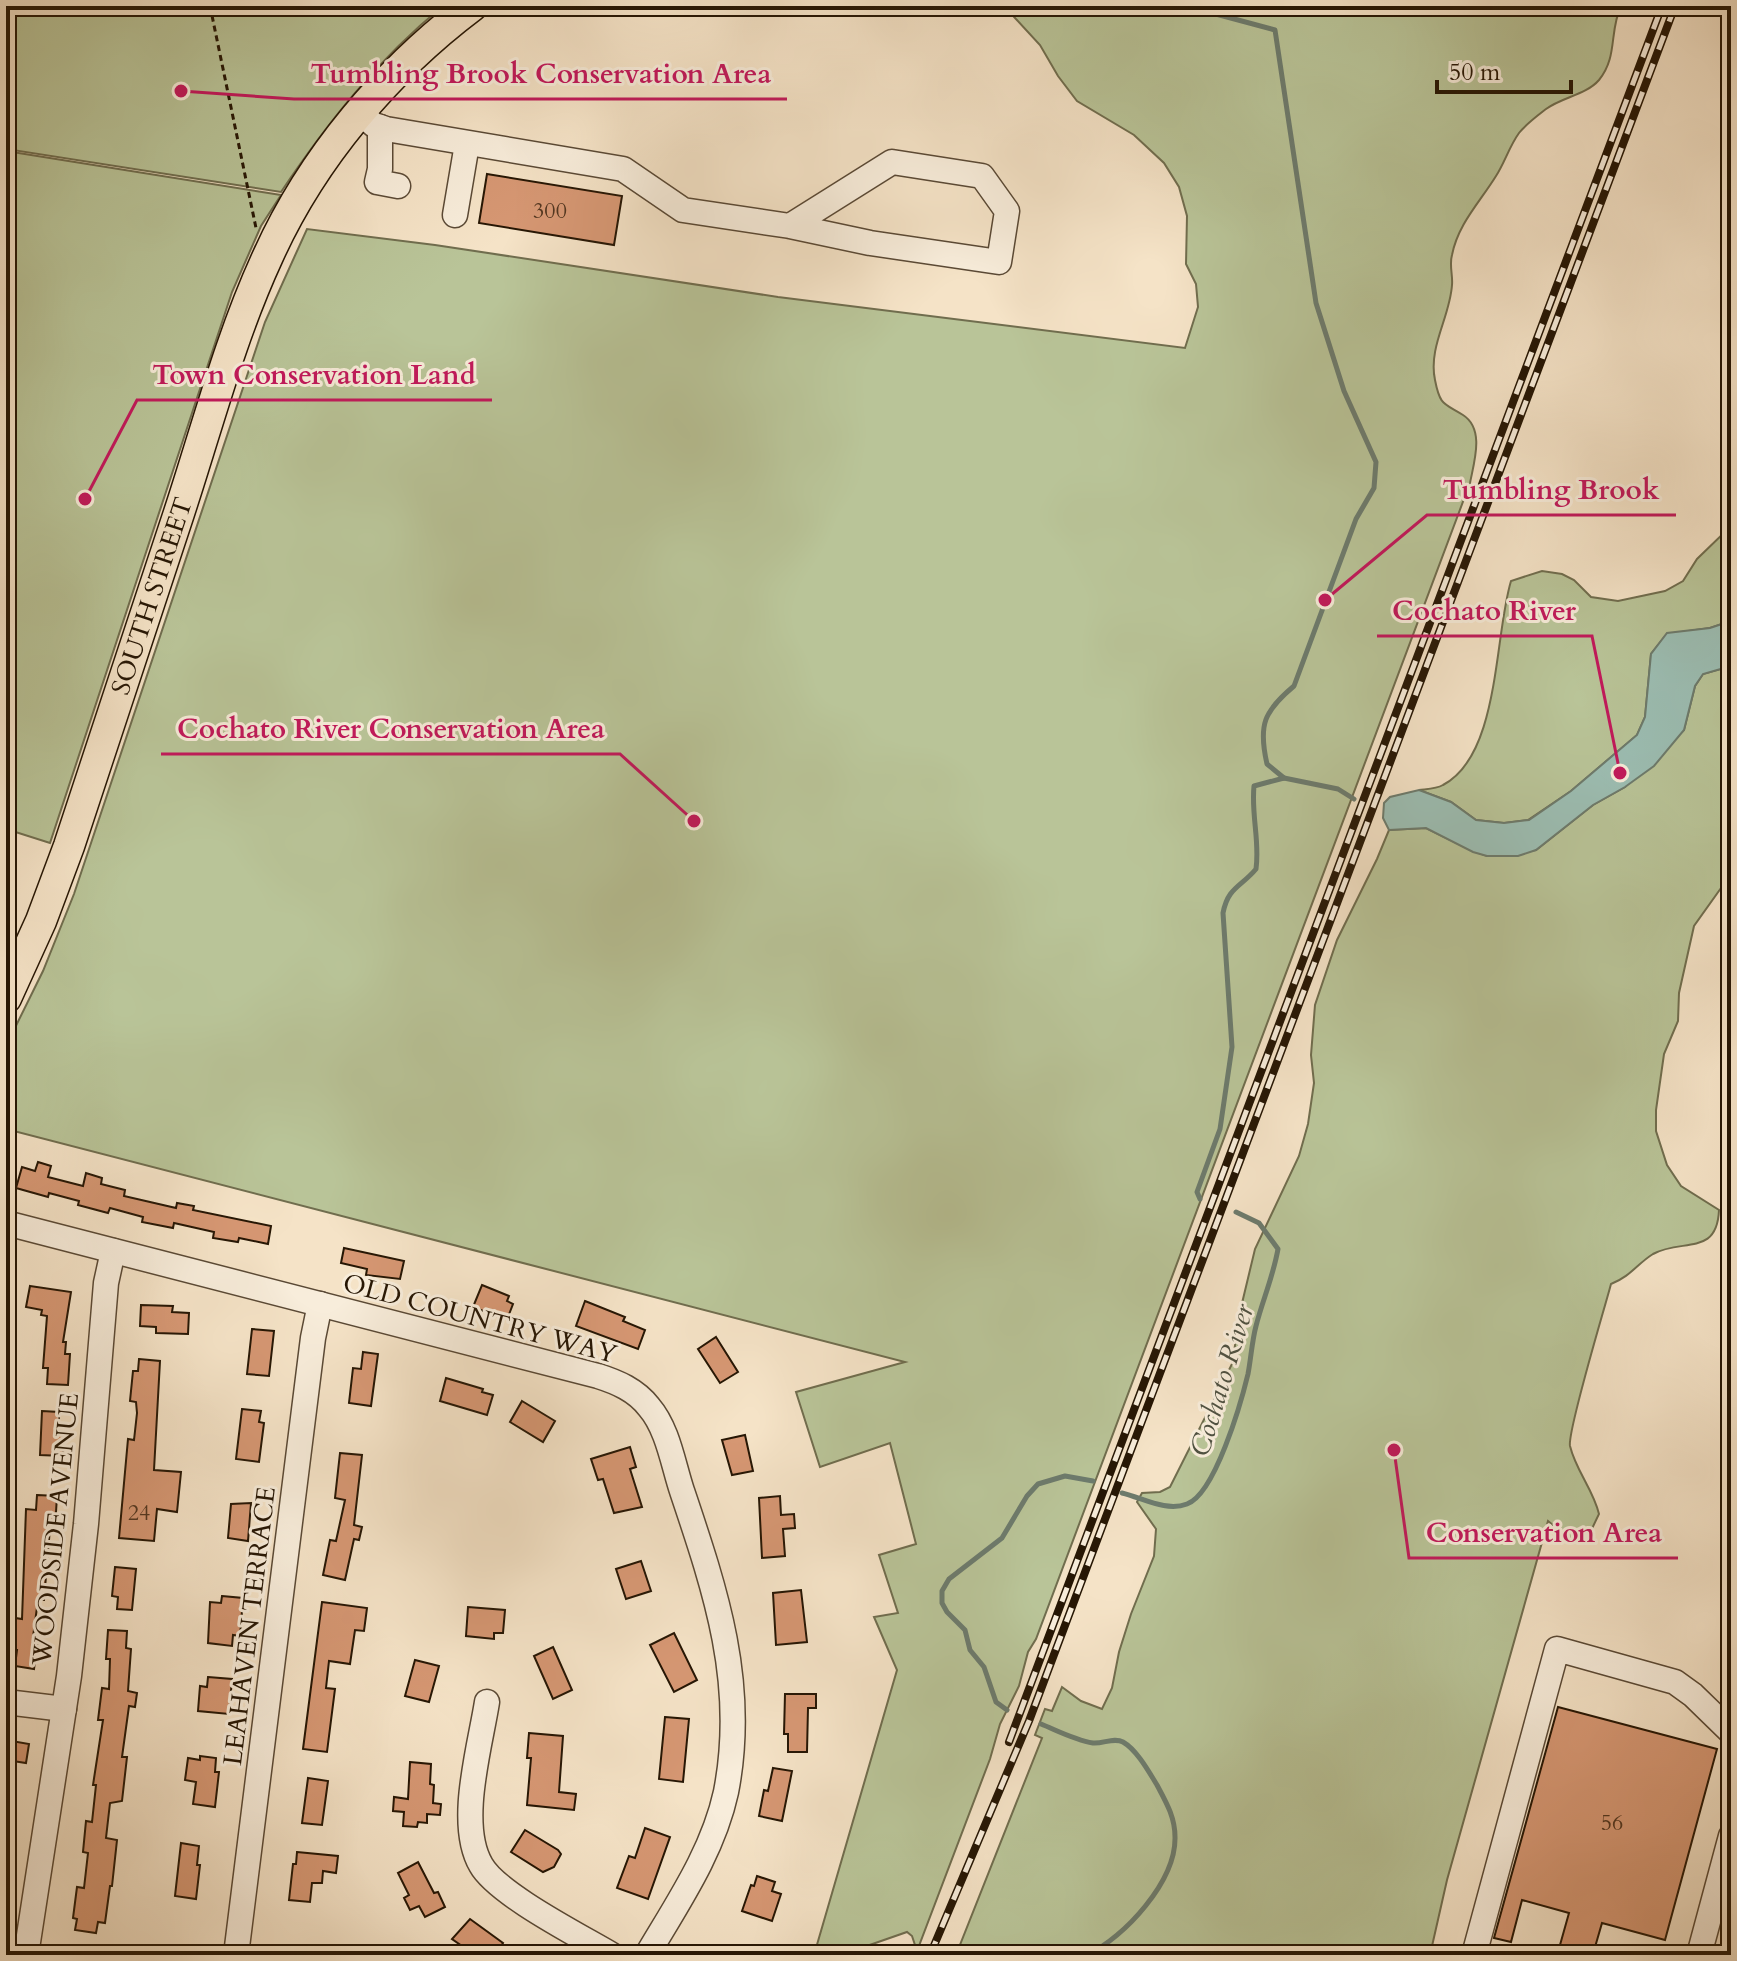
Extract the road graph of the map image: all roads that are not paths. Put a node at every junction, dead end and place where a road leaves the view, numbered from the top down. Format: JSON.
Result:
{"nodes":[{"id":1,"x":472,"y":6,"type":"edge"},
{"id":2,"x":370,"y":120,"type":"junction"},
{"id":3,"x":467,"y":144,"type":"junction"},
{"id":4,"x":398,"y":186,"type":"dead end"},
{"id":5,"x":455,"y":215,"type":"dead end"},
{"id":6,"x":790,"y":226,"type":"junction"},
{"id":7,"x":6,"y":998,"type":"edge"},
{"id":8,"x":6,"y":1223,"type":"edge"},
{"id":9,"x":113,"y":1251,"type":"junction"},
{"id":10,"x":320,"y":1304,"type":"junction"},
{"id":11,"x":6,"y":1702,"type":"edge"},
{"id":12,"x":487,"y":1702,"type":"dead end"},
{"id":13,"x":64,"y":1709,"type":"junction"},
{"id":14,"x":1731,"y":1732,"type":"edge"},
{"id":15,"x":1731,"y":1836,"type":"edge"},
{"id":16,"x":26,"y":1955,"type":"edge"},
{"id":17,"x":236,"y":1955,"type":"edge"},
{"id":18,"x":612,"y":1955,"type":"edge"},
{"id":19,"x":647,"y":1955,"type":"edge"},
{"id":20,"x":1474,"y":1955,"type":"edge"},
{"id":21,"x":1699,"y":1955,"type":"edge"}],
"edges":[{"from":1,"to":2,"type":"main road","name":"SOUTH STREET"},
{"from":2,"to":3,"type":"street"},
{"from":2,"to":4,"type":"street"},
{"from":2,"to":7,"type":"main road","name":"SOUTH STREET"},
{"from":3,"to":5,"type":"street"},
{"from":3,"to":6,"type":"street"},
{"from":6,"to":6,"type":"street"},
{"from":8,"to":9,"type":"street","name":"OLD COUNTRY WAY"},
{"from":9,"to":10,"type":"street","name":"OLD COUNTRY WAY"},
{"from":9,"to":13,"type":"street","name":"WOODSIDE AVENUE"},
{"from":10,"to":17,"type":"street","name":"LEAHAVEN TERRACE"},
{"from":10,"to":19,"type":"street","name":"OLD COUNTRY WAY"},
{"from":11,"to":13,"type":"street"},
{"from":12,"to":18,"type":"street"},
{"from":13,"to":16,"type":"street","name":"WOODSIDE AVENUE"},
{"from":14,"to":20,"type":"street"},
{"from":15,"to":21,"type":"street"}]}
